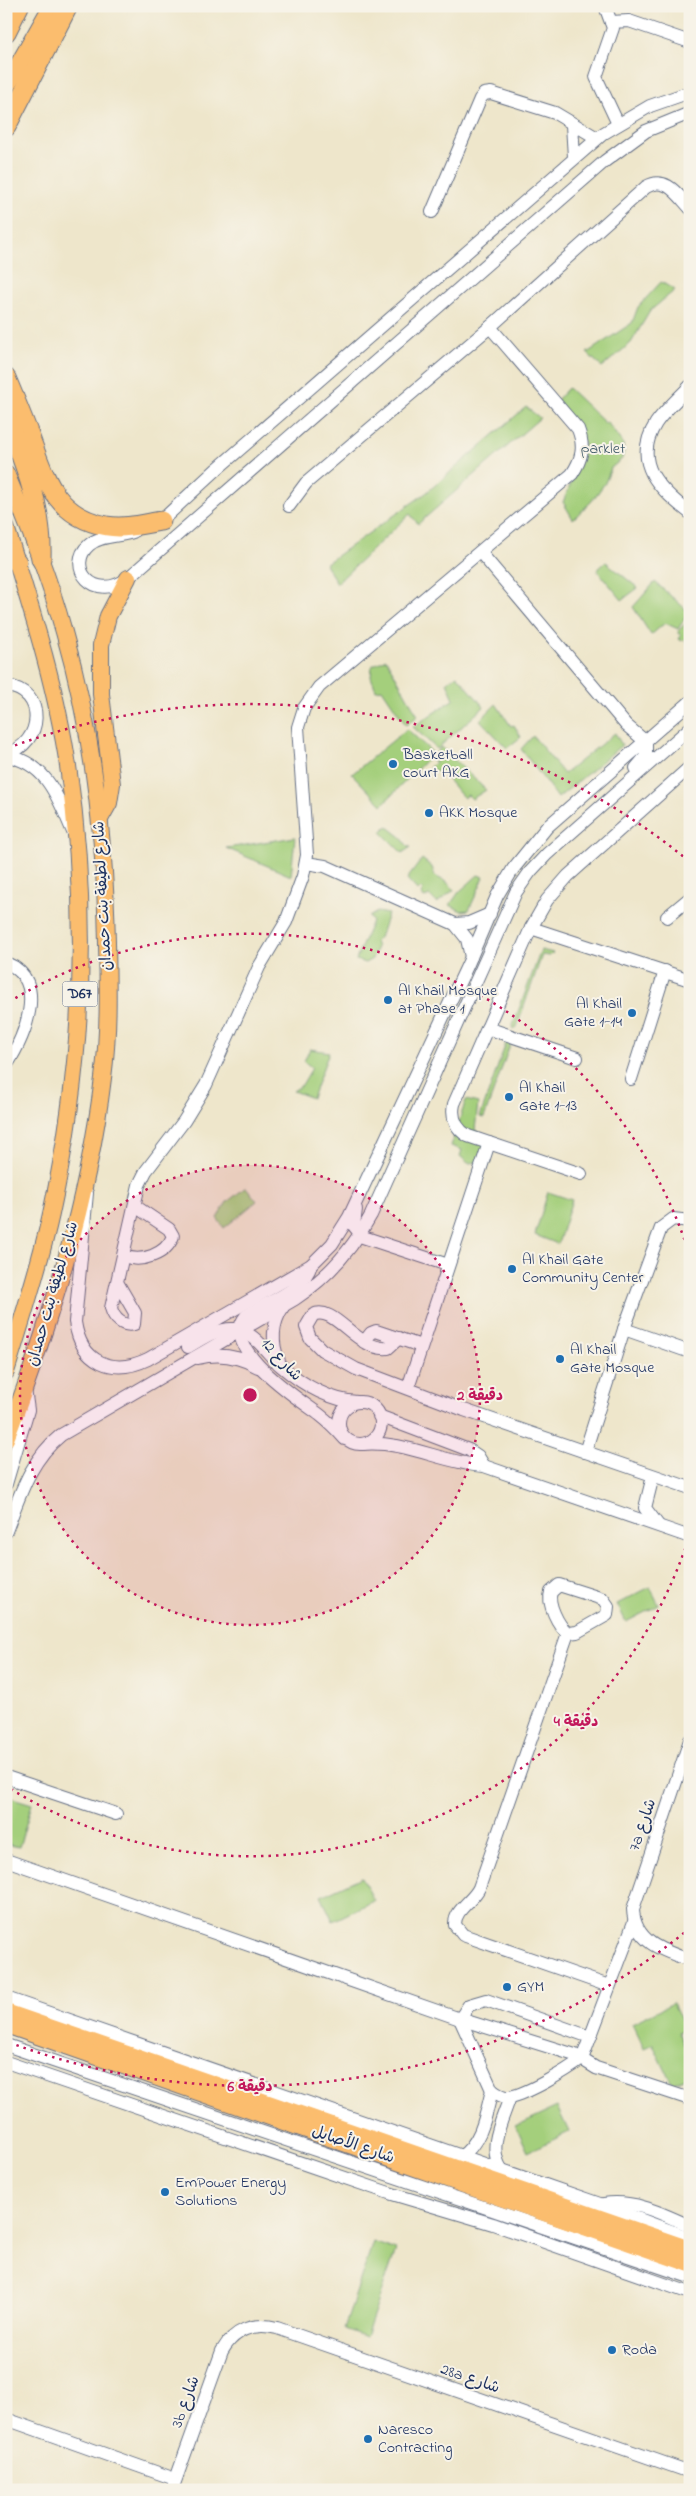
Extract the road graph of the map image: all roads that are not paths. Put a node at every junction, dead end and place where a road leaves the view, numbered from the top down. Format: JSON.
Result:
{"nodes":[{"id":1,"x":20,"y":6,"type":"edge"},
{"id":2,"x":53,"y":6,"type":"edge"},
{"id":3,"x":68,"y":6,"type":"edge"},
{"id":4,"x":606,"y":6,"type":"edge"},
{"id":5,"x":611,"y":22,"type":"junction"},
{"id":6,"x":6,"y":32,"type":"edge"},
{"id":7,"x":690,"y":42,"type":"edge"},
{"id":8,"x":19,"y":66,"type":"junction"},
{"id":9,"x":6,"y":84,"type":"edge"},
{"id":10,"x":690,"y":92,"type":"edge"},
{"id":11,"x":6,"y":97,"type":"edge"},
{"id":12,"x":690,"y":113,"type":"edge"},
{"id":13,"x":618,"y":124,"type":"junction"},
{"id":14,"x":572,"y":125,"type":"junction"},
{"id":15,"x":6,"y":127,"type":"edge"},
{"id":16,"x":597,"y":138,"type":"junction"},
{"id":17,"x":574,"y":157,"type":"junction"},
{"id":18,"x":690,"y":208,"type":"edge"},
{"id":19,"x":432,"y":212,"type":"dead end"},
{"id":20,"x":490,"y":327,"type":"junction"},
{"id":21,"x":6,"y":378,"type":"edge"},
{"id":22,"x":690,"y":386,"type":"edge"},
{"id":23,"x":6,"y":417,"type":"edge"},
{"id":24,"x":6,"y":473,"type":"edge"},
{"id":25,"x":289,"y":506,"type":"dead end"},
{"id":26,"x":690,"y":513,"type":"edge"},
{"id":27,"x":161,"y":521,"type":"junction"},
{"id":28,"x":6,"y":528,"type":"edge"},
{"id":29,"x":480,"y":552,"type":"junction"},
{"id":30,"x":12,"y":557,"type":"edge"},
{"id":31,"x":41,"y":560,"type":"junction"},
{"id":32,"x":128,"y":578,"type":"junction"},
{"id":33,"x":6,"y":686,"type":"edge"},
{"id":34,"x":690,"y":702,"type":"edge"},
{"id":35,"x":626,"y":725,"type":"junction"},
{"id":36,"x":690,"y":728,"type":"edge"},
{"id":37,"x":646,"y":742,"type":"junction"},
{"id":38,"x":632,"y":752,"type":"junction"},
{"id":39,"x":6,"y":755,"type":"edge"},
{"id":40,"x":690,"y":767,"type":"edge"},
{"id":41,"x":619,"y":790,"type":"junction"},
{"id":42,"x":100,"y":820,"type":"junction"},
{"id":43,"x":77,"y":843,"type":"junction"},
{"id":44,"x":306,"y":863,"type":"junction"},
{"id":45,"x":690,"y":898,"type":"edge"},
{"id":46,"x":490,"y":914,"type":"junction"},
{"id":47,"x":667,"y":917,"type":"dead end"},
{"id":48,"x":455,"y":924,"type":"junction"},
{"id":49,"x":531,"y":928,"type":"junction"},
{"id":50,"x":471,"y":958,"type":"junction"},
{"id":51,"x":6,"y":963,"type":"edge"},
{"id":52,"x":665,"y":971,"type":"junction"},
{"id":53,"x":690,"y":980,"type":"edge"},
{"id":54,"x":488,"y":1028,"type":"junction"},
{"id":55,"x":577,"y":1058,"type":"dead end"},
{"id":56,"x":6,"y":1066,"type":"edge"},
{"id":57,"x":631,"y":1079,"type":"dead end"},
{"id":58,"x":489,"y":1143,"type":"junction"},
{"id":59,"x":581,"y":1174,"type":"dead end"},
{"id":60,"x":86,"y":1175,"type":"junction"},
{"id":61,"x":362,"y":1190,"type":"junction"},
{"id":62,"x":135,"y":1206,"type":"junction"},
{"id":63,"x":371,"y":1215,"type":"junction"},
{"id":64,"x":690,"y":1221,"type":"edge"},
{"id":65,"x":360,"y":1235,"type":"junction"},
{"id":66,"x":389,"y":1244,"type":"junction"},
{"id":67,"x":124,"y":1256,"type":"junction"},
{"id":68,"x":311,"y":1265,"type":"junction"},
{"id":69,"x":448,"y":1265,"type":"junction"},
{"id":70,"x":117,"y":1282,"type":"dead end"},
{"id":71,"x":284,"y":1306,"type":"junction"},
{"id":72,"x":624,"y":1329,"type":"junction"},
{"id":73,"x":241,"y":1330,"type":"junction"},
{"id":74,"x":421,"y":1346,"type":"junction"},
{"id":75,"x":690,"y":1352,"type":"edge"},
{"id":76,"x":186,"y":1362,"type":"junction"},
{"id":77,"x":112,"y":1366,"type":"junction"},
{"id":78,"x":280,"y":1366,"type":"junction"},
{"id":79,"x":6,"y":1372,"type":"edge"},
{"id":80,"x":269,"y":1375,"type":"junction"},
{"id":81,"x":408,"y":1388,"type":"junction"},
{"id":82,"x":25,"y":1389,"type":"junction"},
{"id":83,"x":357,"y":1402,"type":"junction"},
{"id":84,"x":379,"y":1416,"type":"junction"},
{"id":85,"x":6,"y":1439,"type":"edge"},
{"id":86,"x":345,"y":1439,"type":"junction"},
{"id":87,"x":362,"y":1444,"type":"junction"},
{"id":88,"x":585,"y":1452,"type":"junction"},
{"id":89,"x":484,"y":1466,"type":"junction"},
{"id":90,"x":653,"y":1476,"type":"junction"},
{"id":91,"x":6,"y":1484,"type":"edge"},
{"id":92,"x":690,"y":1488,"type":"edge"},
{"id":93,"x":660,"y":1527,"type":"junction"},
{"id":94,"x":6,"y":1531,"type":"edge"},
{"id":95,"x":690,"y":1537,"type":"edge"},
{"id":96,"x":568,"y":1633,"type":"junction"},
{"id":97,"x":690,"y":1740,"type":"edge"},
{"id":98,"x":6,"y":1777,"type":"edge"},
{"id":99,"x":116,"y":1814,"type":"dead end"},
{"id":100,"x":6,"y":1860,"type":"edge"},
{"id":101,"x":20,"y":1865,"type":"junction"},
{"id":102,"x":6,"y":1872,"type":"edge"},
{"id":103,"x":634,"y":1922,"type":"junction"},
{"id":104,"x":690,"y":1960,"type":"edge"},
{"id":105,"x":609,"y":1986,"type":"junction"},
{"id":106,"x":6,"y":1998,"type":"edge"},
{"id":107,"x":6,"y":2012,"type":"edge"},
{"id":108,"x":460,"y":2020,"type":"junction"},
{"id":109,"x":6,"y":2025,"type":"edge"},
{"id":110,"x":492,"y":2030,"type":"junction"},
{"id":111,"x":590,"y":2037,"type":"junction"},
{"id":112,"x":6,"y":2045,"type":"edge"},
{"id":113,"x":472,"y":2045,"type":"junction"},
{"id":114,"x":554,"y":2048,"type":"junction"},
{"id":115,"x":46,"y":2057,"type":"junction"},
{"id":116,"x":582,"y":2059,"type":"junction"},
{"id":117,"x":6,"y":2062,"type":"edge"},
{"id":118,"x":555,"y":2076,"type":"junction"},
{"id":119,"x":80,"y":2088,"type":"junction"},
{"id":120,"x":492,"y":2090,"type":"junction"},
{"id":121,"x":510,"y":2097,"type":"junction"},
{"id":122,"x":690,"y":2099,"type":"edge"},
{"id":123,"x":460,"y":2156,"type":"junction"},
{"id":124,"x":502,"y":2170,"type":"junction"},
{"id":125,"x":600,"y":2204,"type":"junction"},
{"id":126,"x":542,"y":2206,"type":"junction"},
{"id":127,"x":690,"y":2226,"type":"edge"},
{"id":128,"x":690,"y":2238,"type":"edge"},
{"id":129,"x":690,"y":2249,"type":"edge"},
{"id":130,"x":690,"y":2264,"type":"edge"},
{"id":131,"x":690,"y":2277,"type":"edge"},
{"id":132,"x":690,"y":2293,"type":"edge"},
{"id":133,"x":239,"y":2332,"type":"joint"},
{"id":134,"x":6,"y":2419,"type":"edge"},
{"id":135,"x":690,"y":2472,"type":"edge"},
{"id":136,"x":173,"y":2484,"type":"edge"}],
"edges":[{"from":1,"to":6,"type":"highway"},
{"from":2,"to":8,"type":"highway"},
{"from":3,"to":15,"type":"highway"},
{"from":4,"to":5,"type":"street"},
{"from":5,"to":7,"type":"street"},
{"from":5,"to":13,"type":"street"},
{"from":8,"to":9,"type":"highway"},
{"from":8,"to":11,"type":"highway"},
{"from":10,"to":13,"type":"street"},
{"from":12,"to":32,"type":"street"},
{"from":13,"to":16,"type":"street"},
{"from":14,"to":16,"type":"street"},
{"from":14,"to":17,"type":"street"},
{"from":14,"to":19,"type":"street"},
{"from":16,"to":17,"type":"street"},
{"from":17,"to":27,"type":"street"},
{"from":18,"to":20,"type":"street"},
{"from":20,"to":25,"type":"street"},
{"from":20,"to":29,"type":"street"},
{"from":21,"to":27,"type":"highway"},
{"from":22,"to":26,"type":"street"},
{"from":23,"to":31,"type":"highway"},
{"from":24,"to":31,"type":"main road","name":"شارع لطيفة بنت حمدان","number":"D67"},
{"from":27,"to":32,"type":"street"},
{"from":28,"to":30,"type":"main road","name":"شارع لطيفة بنت حمدان","number":"D67"},
{"from":29,"to":35,"type":"street"},
{"from":29,"to":44,"type":"street"},
{"from":30,"to":43,"type":"main road","name":"شارع لطيفة بنت حمدان","number":"D67"},
{"from":31,"to":42,"type":"main road","name":"شارع لطيفة بنت حمدان","number":"D67"},
{"from":32,"to":42,"type":"main road"},
{"from":33,"to":39,"type":"street"},
{"from":34,"to":37,"type":"street"},
{"from":35,"to":37,"type":"street"},
{"from":35,"to":38,"type":"street"},
{"from":36,"to":41,"type":"street"},
{"from":37,"to":38,"type":"street"},
{"from":37,"to":41,"type":"street"},
{"from":38,"to":46,"type":"street"},
{"from":39,"to":43,"type":"street"},
{"from":40,"to":49,"type":"street"},
{"from":41,"to":63,"type":"street"},
{"from":42,"to":60,"type":"main road","name":"شارع لطيفة بنت حمدان","number":"D67"},
{"from":43,"to":79,"type":"main road","name":"شارع لطيفة بنت حمدان","number":"D67"},
{"from":44,"to":48,"type":"street"},
{"from":44,"to":62,"type":"street"},
{"from":45,"to":47,"type":"street"},
{"from":46,"to":48,"type":"street"},
{"from":46,"to":50,"type":"street"},
{"from":48,"to":50,"type":"street"},
{"from":49,"to":52,"type":"street"},
{"from":49,"to":54,"type":"street"},
{"from":50,"to":61,"type":"street"},
{"from":51,"to":56,"type":"street"},
{"from":52,"to":53,"type":"street"},
{"from":52,"to":57,"type":"street"},
{"from":54,"to":55,"type":"street"},
{"from":54,"to":58,"type":"street"},
{"from":58,"to":59,"type":"street"},
{"from":58,"to":69,"type":"street"},
{"from":60,"to":77,"type":"street"},
{"from":60,"to":82,"type":"main road","name":"شارع لطيفة بنت حمدان","number":"D67"},
{"from":61,"to":65,"type":"street"},
{"from":61,"to":68,"type":"street"},
{"from":62,"to":67,"type":"street"},
{"from":62,"to":67,"type":"street"},
{"from":63,"to":65,"type":"street"},
{"from":63,"to":66,"type":"street"},
{"from":64,"to":72,"type":"street"},
{"from":65,"to":66,"type":"street"},
{"from":65,"to":71,"type":"street"},
{"from":66,"to":69,"type":"street"},
{"from":67,"to":70,"type":"street"},
{"from":68,"to":73,"type":"street"},
{"from":68,"to":77,"type":"street"},
{"from":69,"to":74,"type":"street"},
{"from":71,"to":73,"type":"street"},
{"from":71,"to":78,"type":"street"},
{"from":72,"to":75,"type":"street"},
{"from":72,"to":88,"type":"street"},
{"from":73,"to":76,"type":"street"},
{"from":73,"to":77,"type":"street"},
{"from":73,"to":78,"type":"street","name":"شارع 12"},
{"from":73,"to":80,"type":"street","name":"شارع 12"},
{"from":74,"to":81,"type":"street"},
{"from":74,"to":81,"type":"street"},
{"from":76,"to":80,"type":"street"},
{"from":76,"to":94,"type":"street"},
{"from":78,"to":83,"type":"street","name":"شارع 12"},
{"from":80,"to":86,"type":"street","name":"شارع 12"},
{"from":81,"to":88,"type":"street"},
{"from":82,"to":85,"type":"main road","name":"شارع لطيفة بنت حمدان","number":"D67"},
{"from":82,"to":91,"type":"street"},
{"from":83,"to":84,"type":"street"},
{"from":83,"to":86,"type":"street"},
{"from":84,"to":87,"type":"street"},
{"from":84,"to":89,"type":"street"},
{"from":86,"to":87,"type":"street"},
{"from":87,"to":89,"type":"street"},
{"from":88,"to":90,"type":"street"},
{"from":89,"to":93,"type":"street"},
{"from":90,"to":92,"type":"street"},
{"from":90,"to":93,"type":"street"},
{"from":93,"to":95,"type":"street"},
{"from":96,"to":96,"type":"street"},
{"from":96,"to":105,"type":"street"},
{"from":97,"to":103,"type":"street","name":"7a شارع"},
{"from":98,"to":99,"type":"street"},
{"from":100,"to":101,"type":"street"},
{"from":101,"to":102,"type":"street"},
{"from":101,"to":108,"type":"street"},
{"from":103,"to":104,"type":"street"},
{"from":103,"to":105,"type":"street","name":"7a شارع"},
{"from":105,"to":111,"type":"street","name":"7a شارع"},
{"from":106,"to":123,"type":"street","name":"شارع الأصايل"},
{"from":107,"to":126,"type":"main road"},
{"from":108,"to":110,"type":"street"},
{"from":108,"to":111,"type":"street"},
{"from":108,"to":113,"type":"street"},
{"from":109,"to":126,"type":"main road"},
{"from":110,"to":113,"type":"street"},
{"from":110,"to":114,"type":"street"},
{"from":111,"to":116,"type":"street","name":"7a شارع"},
{"from":112,"to":115,"type":"street","name":"شارع الأصايل"},
{"from":113,"to":120,"type":"street"},
{"from":114,"to":116,"type":"street"},
{"from":114,"to":118,"type":"street"},
{"from":115,"to":119,"type":"street"},
{"from":115,"to":131,"type":"street","name":"شارع الأصايل"},
{"from":116,"to":118,"type":"street"},
{"from":116,"to":122,"type":"street"},
{"from":117,"to":119,"type":"street"},
{"from":118,"to":121,"type":"street"},
{"from":119,"to":132,"type":"street"},
{"from":120,"to":121,"type":"street"},
{"from":120,"to":123,"type":"street"},
{"from":121,"to":124,"type":"street"},
{"from":123,"to":124,"type":"street","name":"شارع الأصايل"},
{"from":124,"to":125,"type":"street","name":"شارع الأصايل"},
{"from":125,"to":127,"type":"street"},
{"from":125,"to":128,"type":"street","name":"شارع الأصايل"},
{"from":126,"to":129,"type":"main road"},
{"from":126,"to":130,"type":"main road"},
{"from":133,"to":135,"type":"street","name":"28a شارع"},
{"from":133,"to":136,"type":"street","name":"3b شارع"},
{"from":134,"to":136,"type":"street"}]}
